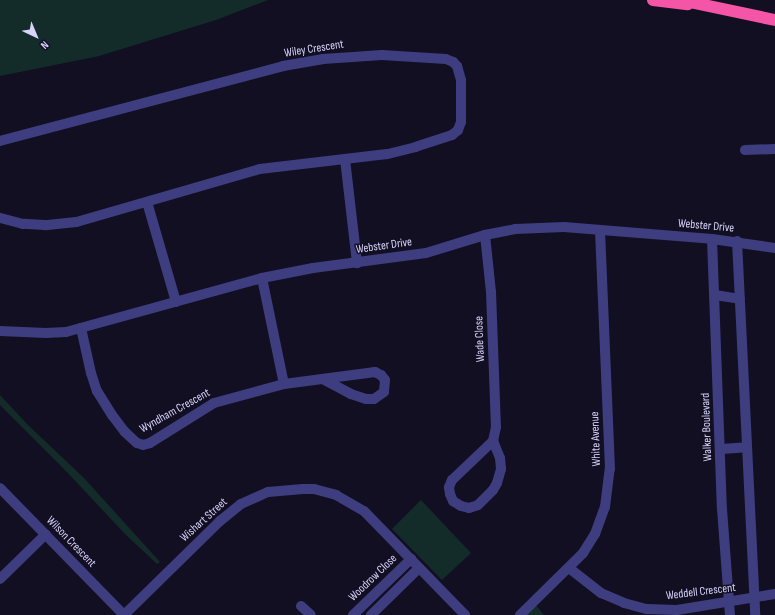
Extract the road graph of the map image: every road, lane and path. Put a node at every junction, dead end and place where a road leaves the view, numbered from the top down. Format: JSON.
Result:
{"nodes":[{"id":1,"x":653,"y":0,"type":"edge"},
{"id":2,"x":680,"y":0,"type":"edge"},
{"id":3,"x":710,"y":6,"type":"junction"},
{"id":4,"x":775,"y":20,"type":"edge"},
{"id":5,"x":0,"y":141,"type":"edge"},
{"id":6,"x":775,"y":149,"type":"edge"},
{"id":7,"x":745,"y":150,"type":"dead end"},
{"id":8,"x":345,"y":159,"type":"junction"},
{"id":9,"x":147,"y":202,"type":"junction"},
{"id":10,"x":0,"y":218,"type":"edge"},
{"id":11,"x":600,"y":230,"type":"junction"},
{"id":12,"x":485,"y":235,"type":"junction"},
{"id":13,"x":712,"y":239,"type":"junction"},
{"id":14,"x":737,"y":241,"type":"junction"},
{"id":15,"x":775,"y":248,"type":"edge"},
{"id":16,"x":356,"y":263,"type":"junction"},
{"id":17,"x":262,"y":278,"type":"junction"},
{"id":18,"x":714,"y":295,"type":"junction"},
{"id":19,"x":740,"y":299,"type":"junction"},
{"id":20,"x":176,"y":302,"type":"junction"},
{"id":21,"x":81,"y":328,"type":"junction"},
{"id":22,"x":0,"y":331,"type":"edge"},
{"id":23,"x":323,"y":379,"type":"junction"},
{"id":24,"x":284,"y":384,"type":"junction"},
{"id":25,"x":493,"y":441,"type":"junction"},
{"id":26,"x":747,"y":447,"type":"junction"},
{"id":27,"x":721,"y":449,"type":"junction"},
{"id":28,"x":0,"y":488,"type":"edge"},
{"id":29,"x":46,"y":534,"type":"junction"},
{"id":30,"x":411,"y":559,"type":"junction"},
{"id":31,"x":419,"y":568,"type":"junction"},
{"id":32,"x":569,"y":568,"type":"junction"},
{"id":33,"x":0,"y":579,"type":"edge"},
{"id":34,"x":775,"y":594,"type":"edge"},
{"id":35,"x":754,"y":598,"type":"junction"},
{"id":36,"x":728,"y":602,"type":"junction"},
{"id":37,"x":301,"y":606,"type":"dead end"},
{"id":38,"x":124,"y":615,"type":"edge"},
{"id":39,"x":310,"y":615,"type":"edge"},
{"id":40,"x":352,"y":615,"type":"edge"},
{"id":41,"x":371,"y":615,"type":"edge"},
{"id":42,"x":466,"y":615,"type":"edge"},
{"id":43,"x":520,"y":615,"type":"edge"},
{"id":44,"x":730,"y":615,"type":"edge"},
{"id":45,"x":755,"y":615,"type":"edge"}],
"edges":[{"from":1,"to":3,"type":"highway"},
{"from":2,"to":3,"type":"highway"},
{"from":3,"to":4,"type":"highway"},
{"from":5,"to":8,"type":"street","name":"Wiley Crescent"},
{"from":6,"to":7,"type":"street"},
{"from":8,"to":9,"type":"street","name":"Wiley Crescent"},
{"from":8,"to":16,"type":"street"},
{"from":9,"to":10,"type":"street","name":"Wiley Crescent"},
{"from":9,"to":20,"type":"street"},
{"from":11,"to":12,"type":"street","name":"Webster Drive"},
{"from":11,"to":13,"type":"street","name":"Webster Drive"},
{"from":11,"to":32,"type":"street","name":"White Avenue"},
{"from":12,"to":16,"type":"street","name":"Webster Drive"},
{"from":12,"to":25,"type":"street","name":"Wade Close"},
{"from":13,"to":14,"type":"street","name":"Webster Drive"},
{"from":13,"to":18,"type":"street","name":"Walker Boulevard"},
{"from":14,"to":15,"type":"street","name":"Webster Drive"},
{"from":14,"to":19,"type":"street"},
{"from":16,"to":17,"type":"street","name":"Webster Drive"},
{"from":17,"to":20,"type":"street","name":"Webster Drive"},
{"from":17,"to":24,"type":"street"},
{"from":18,"to":19,"type":"street"},
{"from":18,"to":27,"type":"street","name":"Walker Boulevard"},
{"from":19,"to":26,"type":"street"},
{"from":20,"to":21,"type":"street","name":"Webster Drive"},
{"from":21,"to":22,"type":"street","name":"Webster Drive"},
{"from":21,"to":24,"type":"street","name":"Wyndham Crescent"},
{"from":23,"to":23,"type":"street","name":"Wyndham Crescent"},
{"from":23,"to":24,"type":"street","name":"Wyndham Crescent"},
{"from":25,"to":25,"type":"street","name":"Wade Close"},
{"from":26,"to":27,"type":"street"},
{"from":26,"to":35,"type":"street"},
{"from":27,"to":36,"type":"street","name":"Walker Boulevard"},
{"from":28,"to":29,"type":"street","name":"Wilson Crescent"},
{"from":29,"to":33,"type":"street"},
{"from":29,"to":38,"type":"street","name":"Wilson Crescent"},
{"from":30,"to":31,"type":"street","name":"Wishart Street"},
{"from":30,"to":38,"type":"street","name":"Wishart Street"},
{"from":30,"to":40,"type":"street","name":"Woodrow Close"},
{"from":31,"to":41,"type":"street","name":"Woodrow Close"},
{"from":31,"to":42,"type":"street","name":"Wishart Street"},
{"from":32,"to":36,"type":"street","name":"Weddell Crescent"},
{"from":32,"to":43,"type":"street","name":"White Avenue"},
{"from":34,"to":35,"type":"street","name":"Weddell Crescent"},
{"from":35,"to":36,"type":"street","name":"Weddell Crescent"},
{"from":35,"to":45,"type":"street"},
{"from":36,"to":44,"type":"street","name":"Walker Boulevard"},
{"from":37,"to":39,"type":"street"}]}
